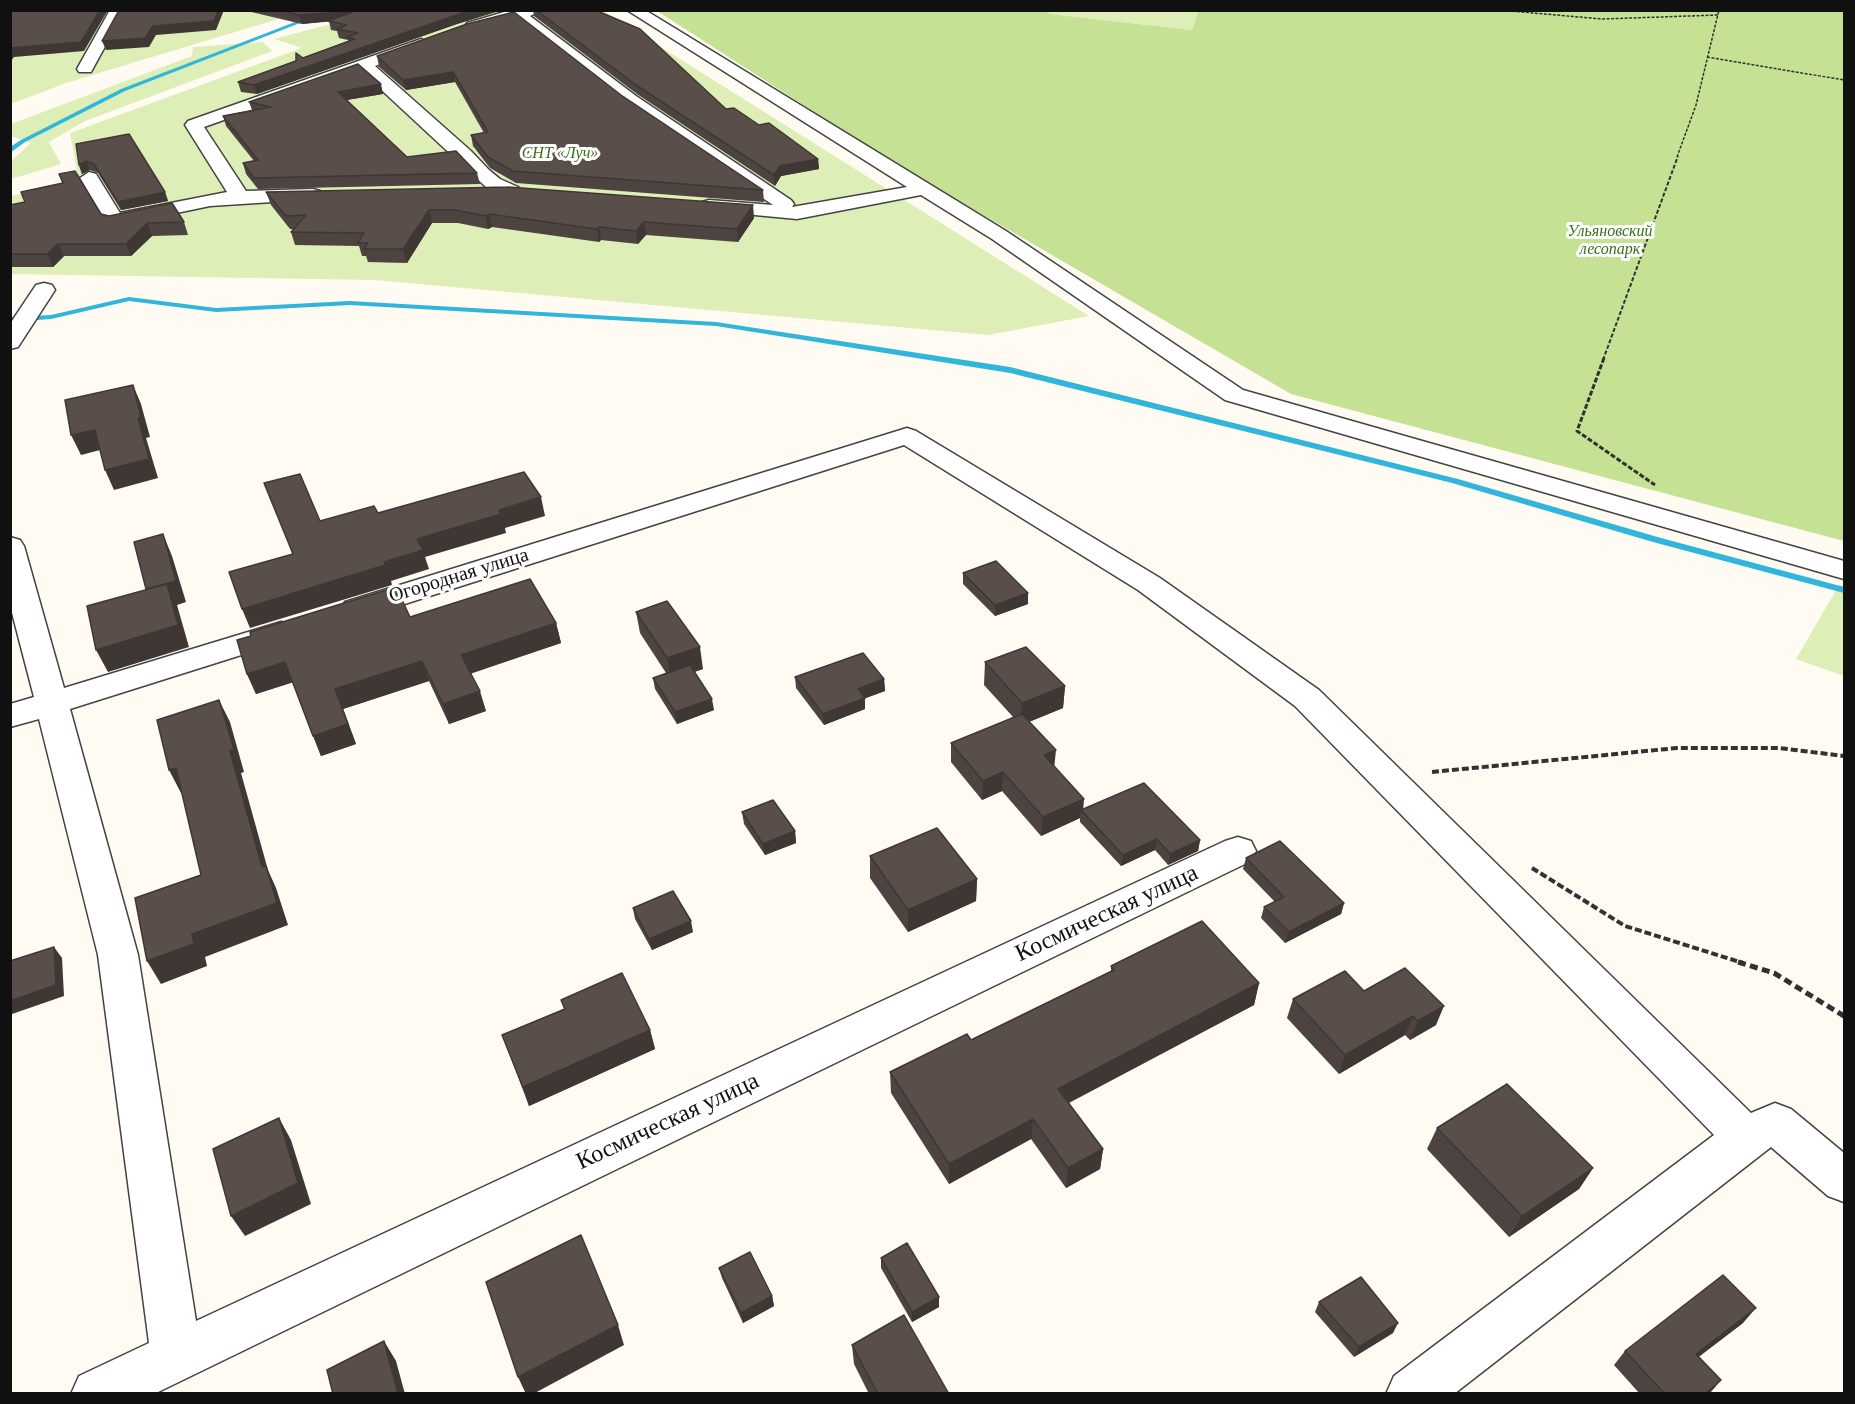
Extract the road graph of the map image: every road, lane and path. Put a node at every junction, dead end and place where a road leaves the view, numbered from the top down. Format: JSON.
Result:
{"nodes":[{"id":1,"x":118,"y":10,"type":"edge"},
{"id":2,"x":634,"y":10,"type":"edge"},
{"id":3,"x":1499,"y":10,"type":"edge"},
{"id":4,"x":1719,"y":10,"type":"edge"},
{"id":5,"x":526,"y":12,"type":"edge"},
{"id":6,"x":1718,"y":15,"type":"junction"},
{"id":7,"x":1707,"y":57,"type":"junction"},
{"id":8,"x":363,"y":64,"type":"junction"},
{"id":9,"x":85,"y":69,"type":"dead end"},
{"id":10,"x":1845,"y":80,"type":"edge"},
{"id":11,"x":89,"y":178,"type":"dead end"},
{"id":12,"x":925,"y":189,"type":"junction"},
{"id":13,"x":476,"y":192,"type":"edge"},
{"id":14,"x":335,"y":195,"type":"edge"},
{"id":15,"x":240,"y":197,"type":"junction"},
{"id":16,"x":690,"y":205,"type":"edge"},
{"id":17,"x":797,"y":213,"type":"junction"},
{"id":18,"x":44,"y":290,"type":"dead end"},
{"id":19,"x":20,"y":327,"type":"edge"},
{"id":20,"x":1655,"y":485,"type":"dead end"},
{"id":21,"x":10,"y":546,"type":"edge"},
{"id":22,"x":1845,"y":570,"type":"edge"},
{"id":23,"x":53,"y":704,"type":"junction"},
{"id":24,"x":10,"y":716,"type":"edge"},
{"id":25,"x":1845,"y":756,"type":"edge"},
{"id":26,"x":1386,"y":776,"type":"junction"},
{"id":27,"x":1238,"y":851,"type":"dead end"},
{"id":28,"x":1526,"y":864,"type":"dead end"},
{"id":29,"x":1845,"y":1016,"type":"edge"},
{"id":30,"x":1746,"y":1137,"type":"junction"},
{"id":31,"x":1845,"y":1181,"type":"edge"},
{"id":32,"x":176,"y":1355,"type":"junction"},
{"id":33,"x":97,"y":1394,"type":"edge"},
{"id":34,"x":1412,"y":1394,"type":"edge"}],
"edges":[{"from":1,"to":9,"type":"street"},
{"from":2,"to":12,"type":"street"},
{"from":3,"to":6,"type":"path"},
{"from":4,"to":6,"type":"path"},
{"from":5,"to":8,"type":"street"},
{"from":5,"to":17,"type":"street"},
{"from":6,"to":7,"type":"path"},
{"from":7,"to":10,"type":"path"},
{"from":7,"to":20,"type":"path"},
{"from":8,"to":13,"type":"street"},
{"from":8,"to":15,"type":"street"},
{"from":11,"to":15,"type":"street"},
{"from":12,"to":17,"type":"street"},
{"from":12,"to":22,"type":"street"},
{"from":14,"to":15,"type":"street"},
{"from":16,"to":17,"type":"street"},
{"from":18,"to":19,"type":"street"},
{"from":21,"to":23,"type":"street"},
{"from":23,"to":24,"type":"street","name":"Огородная улица"},
{"from":23,"to":26,"type":"street","name":"Огородная улица"},
{"from":23,"to":32,"type":"street"},
{"from":25,"to":26,"type":"path"},
{"from":26,"to":30,"type":"street"},
{"from":27,"to":32,"type":"street","name":"Космическая улица"},
{"from":28,"to":29,"type":"path"},
{"from":30,"to":31,"type":"street"},
{"from":30,"to":34,"type":"street"},
{"from":32,"to":33,"type":"street","name":"Космическая улица"}]}
